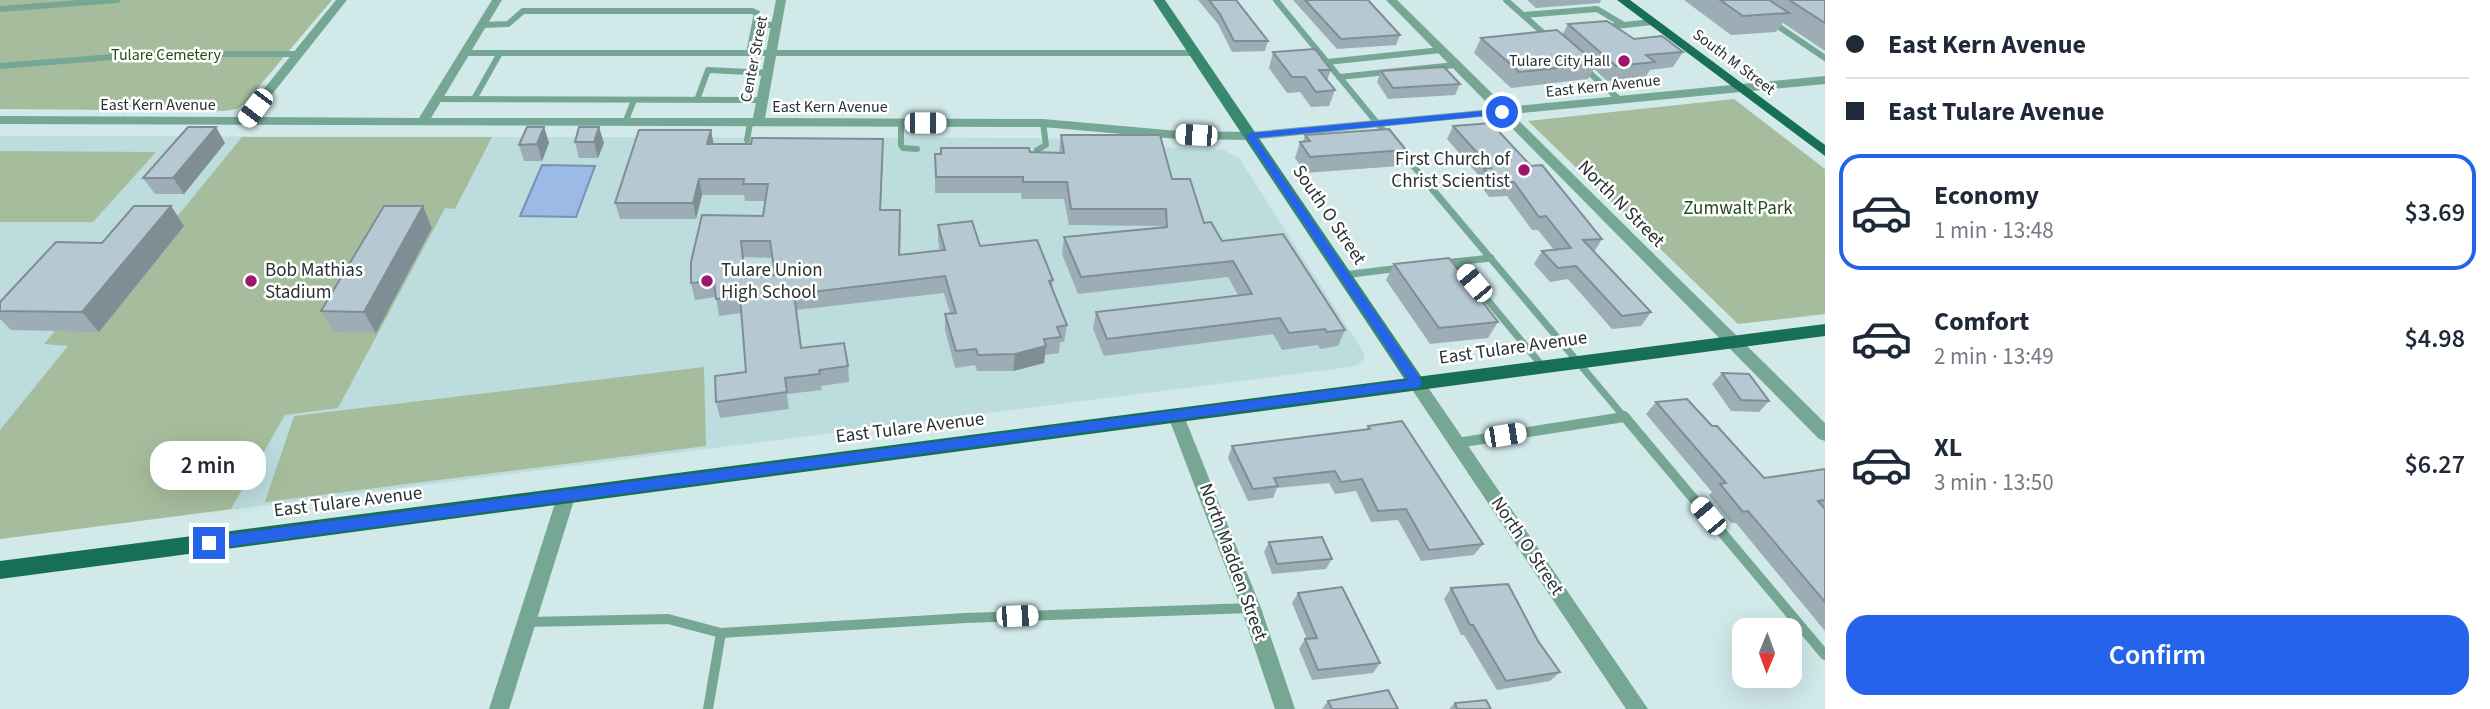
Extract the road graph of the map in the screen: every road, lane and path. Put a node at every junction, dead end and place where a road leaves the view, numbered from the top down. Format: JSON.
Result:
{"nodes":[{"id":1,"x":33,"y":0,"type":"edge"},
{"id":2,"x":117,"y":0,"type":"edge"},
{"id":3,"x":342,"y":0,"type":"edge"},
{"id":4,"x":497,"y":0,"type":"edge"},
{"id":5,"x":781,"y":0,"type":"edge"},
{"id":6,"x":1159,"y":0,"type":"edge"},
{"id":7,"x":1276,"y":0,"type":"edge"},
{"id":8,"x":1391,"y":0,"type":"edge"},
{"id":9,"x":1506,"y":0,"type":"edge"},
{"id":10,"x":1623,"y":0,"type":"edge"},
{"id":11,"x":26,"y":7,"type":"junction"},
{"id":12,"x":0,"y":9,"type":"edge"},
{"id":13,"x":1761,"y":14,"type":"edge"},
{"id":14,"x":1523,"y":15,"type":"junction"},
{"id":15,"x":1652,"y":22,"type":"junction"},
{"id":16,"x":482,"y":25,"type":"junction"},
{"id":17,"x":755,"y":25,"type":"junction"},
{"id":18,"x":776,"y":25,"type":"junction"},
{"id":19,"x":1624,"y":25,"type":"junction"},
{"id":20,"x":1597,"y":27,"type":"edge"},
{"id":21,"x":1557,"y":32,"type":"edge"},
{"id":22,"x":1544,"y":33,"type":"junction"},
{"id":23,"x":1553,"y":41,"type":"edge"},
{"id":24,"x":1441,"y":50,"type":"junction"},
{"id":25,"x":464,"y":53,"type":"junction"},
{"id":26,"x":500,"y":53,"type":"junction"},
{"id":27,"x":749,"y":53,"type":"junction"},
{"id":28,"x":771,"y":53,"type":"junction"},
{"id":29,"x":1194,"y":53,"type":"junction"},
{"id":30,"x":297,"y":54,"type":"junction"},
{"id":31,"x":1573,"y":58,"type":"edge"},
{"id":32,"x":1825,"y":58,"type":"edge"},
{"id":33,"x":1327,"y":62,"type":"junction"},
{"id":34,"x":1455,"y":65,"type":"junction"},
{"id":35,"x":0,"y":66,"type":"edge"},
{"id":36,"x":767,"y":73,"type":"junction"},
{"id":37,"x":1339,"y":76,"type":"junction"},
{"id":38,"x":1825,"y":80,"type":"edge"},
{"id":39,"x":1740,"y":88,"type":"junction"},
{"id":40,"x":436,"y":99,"type":"junction"},
{"id":41,"x":474,"y":99,"type":"junction"},
{"id":42,"x":634,"y":100,"type":"junction"},
{"id":43,"x":697,"y":100,"type":"junction"},
{"id":44,"x":762,"y":100,"type":"junction"},
{"id":45,"x":1620,"y":100,"type":"junction"},
{"id":46,"x":1502,"y":112,"type":"junction"},
{"id":47,"x":0,"y":120,"type":"edge"},
{"id":48,"x":244,"y":121,"type":"junction"},
{"id":49,"x":422,"y":122,"type":"junction"},
{"id":50,"x":625,"y":123,"type":"junction"},
{"id":51,"x":754,"y":123,"type":"junction"},
{"id":52,"x":901,"y":123,"type":"junction"},
{"id":53,"x":1042,"y":123,"type":"junction"},
{"id":54,"x":1378,"y":124,"type":"junction"},
{"id":55,"x":1250,"y":136,"type":"junction"},
{"id":56,"x":747,"y":140,"type":"dead end"},
{"id":57,"x":918,"y":149,"type":"dead end"},
{"id":58,"x":1037,"y":150,"type":"edge"},
{"id":59,"x":1825,"y":152,"type":"edge"},
{"id":60,"x":1490,"y":258,"type":"junction"},
{"id":61,"x":1456,"y":262,"type":"junction"},
{"id":62,"x":1431,"y":265,"type":"edge"},
{"id":63,"x":1406,"y":268,"type":"edge"},
{"id":64,"x":1344,"y":275,"type":"junction"},
{"id":65,"x":1825,"y":330,"type":"edge"},
{"id":66,"x":1733,"y":343,"type":"junction"},
{"id":67,"x":1578,"y":362,"type":"junction"},
{"id":68,"x":1543,"y":367,"type":"junction"},
{"id":69,"x":1417,"y":384,"type":"junction"},
{"id":70,"x":1176,"y":416,"type":"junction"},
{"id":71,"x":1624,"y":416,"type":"junction"},
{"id":72,"x":1825,"y":434,"type":"edge"},
{"id":73,"x":1457,"y":443,"type":"junction"},
{"id":74,"x":566,"y":497,"type":"junction"},
{"id":75,"x":0,"y":570,"type":"edge"},
{"id":76,"x":1251,"y":608,"type":"junction"},
{"id":77,"x":526,"y":622,"type":"junction"},
{"id":78,"x":721,"y":633,"type":"junction"},
{"id":79,"x":1825,"y":655,"type":"edge"},
{"id":80,"x":499,"y":709,"type":"edge"},
{"id":81,"x":708,"y":709,"type":"edge"},
{"id":82,"x":1285,"y":709,"type":"edge"},
{"id":83,"x":1638,"y":709,"type":"edge"}],
"edges":[{"from":1,"to":11,"type":"lane"},
{"from":2,"to":11,"type":"lane"},
{"from":3,"to":30,"type":"street"},
{"from":4,"to":16,"type":"street"},
{"from":5,"to":18,"type":"street","name":"Center Street"},
{"from":6,"to":29,"type":"main road","name":"South O Street"},
{"from":7,"to":33,"type":"lane"},
{"from":8,"to":24,"type":"street","name":"North N Street"},
{"from":9,"to":14,"type":"lane"},
{"from":10,"to":15,"type":"main road","name":"South M Street"},
{"from":11,"to":12,"type":"lane"},
{"from":13,"to":32,"type":"lane"},
{"from":14,"to":19,"type":"lane"},
{"from":14,"to":22,"type":"lane"},
{"from":15,"to":19,"type":"lane"},
{"from":15,"to":39,"type":"main road","name":"South M Street"},
{"from":16,"to":17,"type":"lane"},
{"from":16,"to":25,"type":"street"},
{"from":17,"to":18,"type":"lane"},
{"from":17,"to":27,"type":"lane"},
{"from":18,"to":28,"type":"street","name":"Center Street"},
{"from":19,"to":20,"type":"lane"},
{"from":21,"to":22,"type":"lane"},
{"from":22,"to":23,"type":"lane"},
{"from":24,"to":33,"type":"lane"},
{"from":24,"to":34,"type":"street","name":"North N Street"},
{"from":25,"to":26,"type":"lane"},
{"from":25,"to":40,"type":"street"},
{"from":26,"to":27,"type":"lane"},
{"from":26,"to":41,"type":"lane"},
{"from":27,"to":28,"type":"lane"},
{"from":28,"to":29,"type":"lane"},
{"from":28,"to":36,"type":"street","name":"Center Street"},
{"from":29,"to":55,"type":"main road","name":"South O Street"},
{"from":30,"to":35,"type":"lane"},
{"from":30,"to":48,"type":"street"},
{"from":31,"to":45,"type":"lane"},
{"from":33,"to":37,"type":"lane"},
{"from":34,"to":37,"type":"lane"},
{"from":34,"to":46,"type":"street","name":"North N Street"},
{"from":36,"to":43,"type":"lane"},
{"from":36,"to":44,"type":"street","name":"Center Street"},
{"from":37,"to":54,"type":"lane"},
{"from":38,"to":39,"type":"street","name":"East Kern Avenue"},
{"from":39,"to":45,"type":"street","name":"East Kern Avenue"},
{"from":39,"to":59,"type":"main road","name":"South M Street"},
{"from":40,"to":41,"type":"lane"},
{"from":40,"to":49,"type":"street"},
{"from":41,"to":42,"type":"lane"},
{"from":42,"to":43,"type":"lane"},
{"from":42,"to":50,"type":"lane"},
{"from":43,"to":44,"type":"lane"},
{"from":44,"to":51,"type":"street","name":"Center Street"},
{"from":45,"to":46,"type":"street","name":"East Kern Avenue"},
{"from":46,"to":54,"type":"street","name":"East Kern Avenue"},
{"from":46,"to":66,"type":"street","name":"North N Street"},
{"from":47,"to":48,"type":"street","name":"East Kern Avenue"},
{"from":48,"to":49,"type":"street","name":"East Kern Avenue"},
{"from":49,"to":50,"type":"street","name":"East Kern Avenue"},
{"from":50,"to":51,"type":"street","name":"East Kern Avenue"},
{"from":51,"to":52,"type":"street","name":"East Kern Avenue"},
{"from":51,"to":56,"type":"lane"},
{"from":52,"to":53,"type":"street","name":"East Kern Avenue"},
{"from":52,"to":57,"type":"lane"},
{"from":53,"to":55,"type":"street","name":"East Kern Avenue"},
{"from":53,"to":58,"type":"lane"},
{"from":54,"to":55,"type":"street","name":"East Kern Avenue"},
{"from":54,"to":60,"type":"lane"},
{"from":55,"to":64,"type":"main road","name":"South O Street"},
{"from":60,"to":61,"type":"lane"},
{"from":60,"to":67,"type":"lane"},
{"from":61,"to":62,"type":"lane"},
{"from":61,"to":68,"type":"lane"},
{"from":63,"to":64,"type":"lane"},
{"from":64,"to":69,"type":"main road","name":"South O Street"},
{"from":65,"to":66,"type":"main road","name":"East Tulare Avenue"},
{"from":66,"to":67,"type":"main road","name":"East Tulare Avenue"},
{"from":66,"to":72,"type":"street","name":"North N Street"},
{"from":67,"to":68,"type":"main road","name":"East Tulare Avenue"},
{"from":67,"to":71,"type":"lane"},
{"from":68,"to":69,"type":"main road","name":"East Tulare Avenue"},
{"from":69,"to":70,"type":"main road","name":"East Tulare Avenue"},
{"from":69,"to":73,"type":"street","name":"North O Street"},
{"from":70,"to":74,"type":"main road","name":"East Tulare Avenue"},
{"from":70,"to":76,"type":"street","name":"North Madden Street"},
{"from":71,"to":73,"type":"lane"},
{"from":71,"to":79,"type":"lane"},
{"from":73,"to":83,"type":"street","name":"North O Street"},
{"from":74,"to":75,"type":"main road","name":"East Tulare Avenue"},
{"from":74,"to":77,"type":"street"},
{"from":76,"to":78,"type":"lane"},
{"from":76,"to":82,"type":"street","name":"North Madden Street"},
{"from":77,"to":78,"type":"lane"},
{"from":77,"to":80,"type":"street"},
{"from":78,"to":81,"type":"lane"}]}
